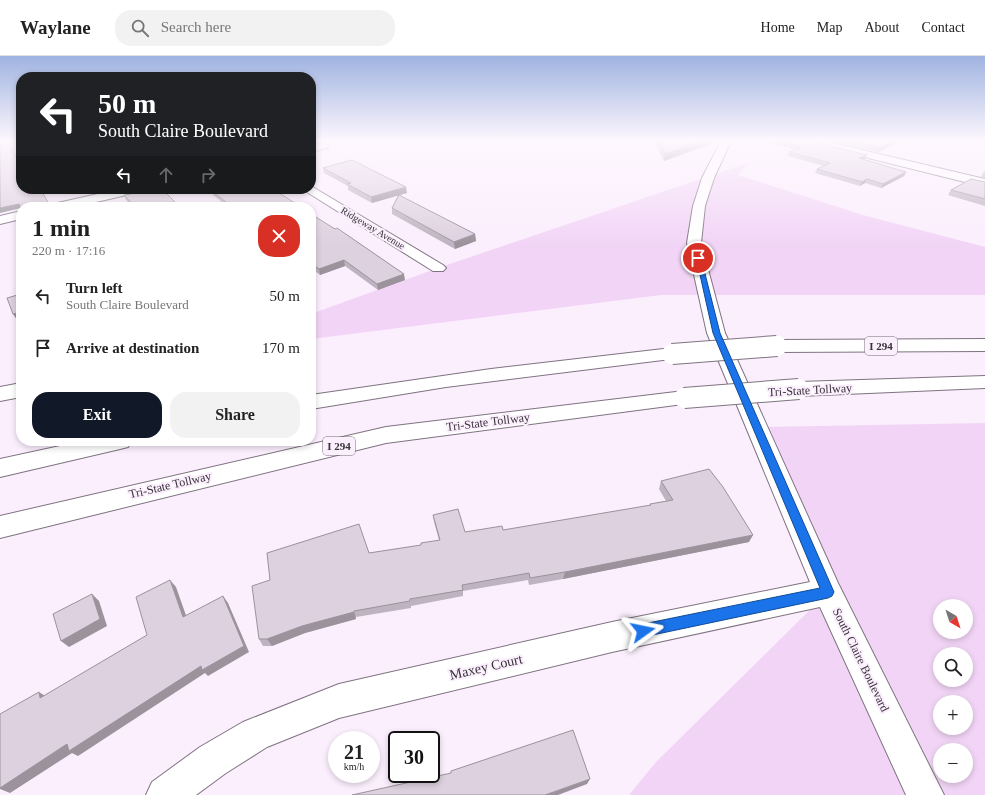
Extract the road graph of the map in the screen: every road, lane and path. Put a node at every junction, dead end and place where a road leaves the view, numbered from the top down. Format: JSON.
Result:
{"nodes":[{"id":1,"x":709,"y":175,"type":"edge"},
{"id":2,"x":954,"y":175,"type":"edge"},
{"id":3,"x":985,"y":183,"type":"edge"},
{"id":4,"x":77,"y":194,"type":"edge"},
{"id":5,"x":119,"y":194,"type":"edge"},
{"id":6,"x":316,"y":194,"type":"edge"},
{"id":7,"x":83,"y":202,"type":"edge"},
{"id":8,"x":92,"y":202,"type":"edge"},
{"id":9,"x":16,"y":217,"type":"edge"},
{"id":10,"x":0,"y":220,"type":"edge"},
{"id":11,"x":438,"y":268,"type":"dead end"},
{"id":12,"x":985,"y":345,"type":"edge"},
{"id":13,"x":985,"y":382,"type":"edge"},
{"id":14,"x":16,"y":391,"type":"edge"},
{"id":15,"x":0,"y":394,"type":"edge"},
{"id":16,"x":316,"y":401,"type":"edge"},
{"id":17,"x":98,"y":446,"type":"edge"},
{"id":18,"x":0,"y":468,"type":"edge"},
{"id":19,"x":0,"y":527,"type":"edge"},
{"id":20,"x":828,"y":592,"type":"junction"},
{"id":21,"x":165,"y":795,"type":"edge"},
{"id":22,"x":925,"y":795,"type":"edge"}],
"edges":[{"from":1,"to":20,"type":"main road","name":"South Claire Boulevard"},
{"from":2,"to":3,"type":"main road"},
{"from":4,"to":7,"type":"main road"},
{"from":5,"to":8,"type":"main road"},
{"from":6,"to":11,"type":"main road","name":"Ridgeway Avenue"},
{"from":9,"to":10,"type":"main road"},
{"from":12,"to":16,"type":"main road","number":"I 294","bridge":true},
{"from":13,"to":19,"type":"main road","name":"Tri-State Tollway","number":"I 294","bridge":true},
{"from":14,"to":15,"type":"main road"},
{"from":17,"to":18,"type":"main road"},
{"from":20,"to":21,"type":"main road","name":"Maxey Court"},
{"from":20,"to":22,"type":"main road","name":"South Claire Boulevard"}]}
